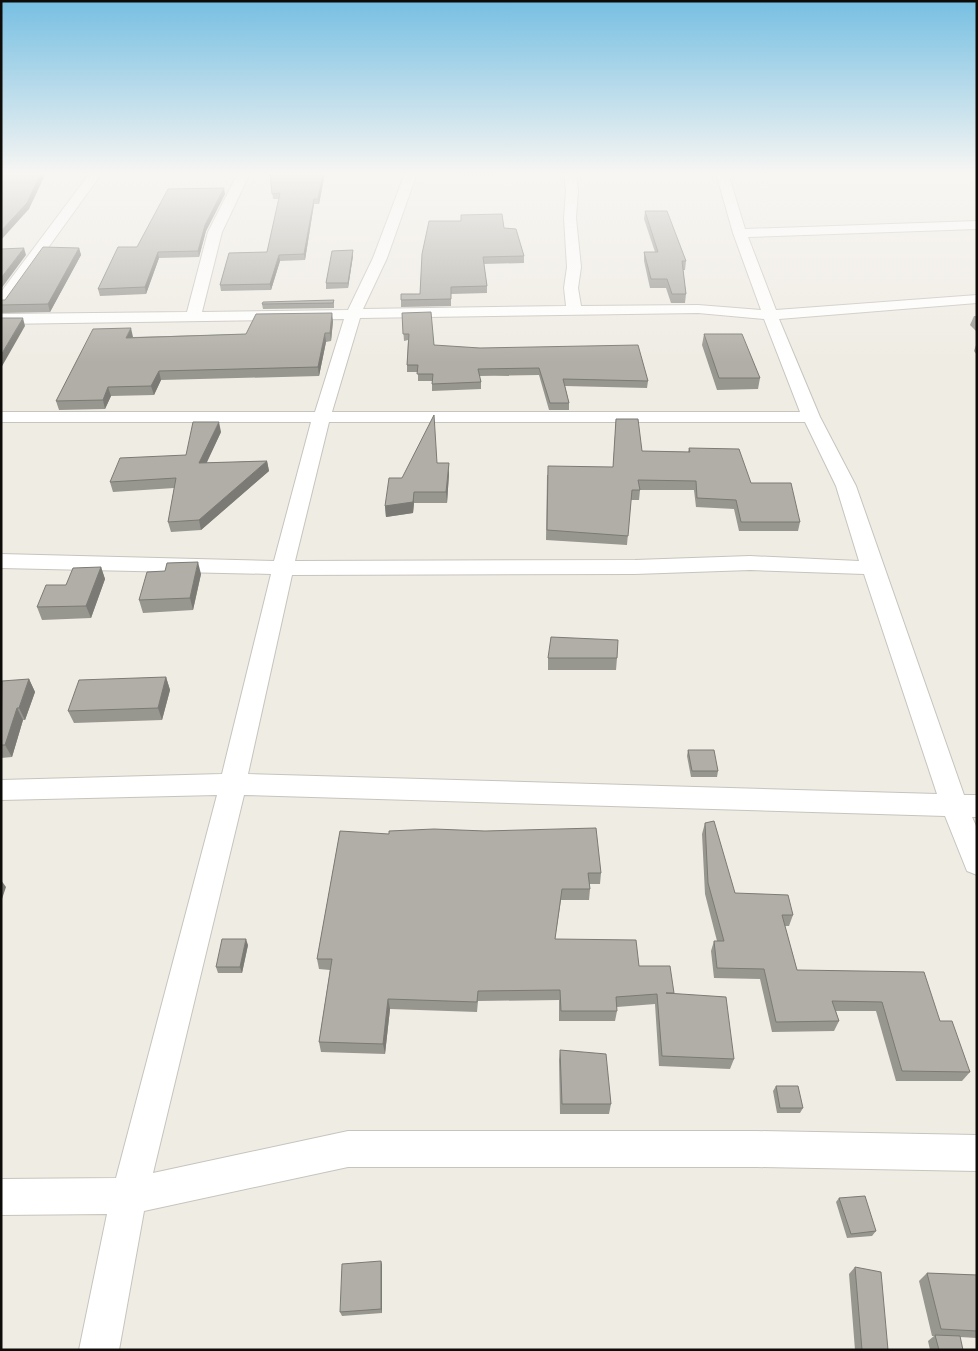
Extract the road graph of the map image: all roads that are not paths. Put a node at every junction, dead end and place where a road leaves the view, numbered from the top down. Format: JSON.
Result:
{"nodes":[{"id":1,"x":50,"y":236,"type":"edge"},
{"id":2,"x":215,"y":236,"type":"edge"},
{"id":3,"x":388,"y":236,"type":"edge"},
{"id":4,"x":572,"y":236,"type":"edge"},
{"id":5,"x":741,"y":236,"type":"edge"},
{"id":6,"x":977,"y":299,"type":"edge"},
{"id":7,"x":1,"y":303,"type":"edge"},
{"id":8,"x":574,"y":311,"type":"junction"},
{"id":9,"x":354,"y":312,"type":"junction"},
{"id":10,"x":770,"y":314,"type":"junction"},
{"id":11,"x":194,"y":315,"type":"junction"},
{"id":12,"x":1,"y":319,"type":"edge"},
{"id":13,"x":1,"y":417,"type":"edge"},
{"id":14,"x":811,"y":417,"type":"junction"},
{"id":15,"x":321,"y":419,"type":"junction"},
{"id":16,"x":1,"y":561,"type":"edge"},
{"id":17,"x":283,"y":568,"type":"junction"},
{"id":18,"x":873,"y":568,"type":"junction"},
{"id":19,"x":233,"y":784,"type":"junction"},
{"id":20,"x":1,"y":790,"type":"edge"},
{"id":21,"x":966,"y":806,"type":"edge"},
{"id":22,"x":977,"y":863,"type":"edge"},
{"id":23,"x":977,"y":1153,"type":"edge"},
{"id":24,"x":129,"y":1196,"type":"junction"},
{"id":25,"x":1,"y":1197,"type":"edge"},
{"id":26,"x":99,"y":1350,"type":"edge"}],
"edges":[{"from":1,"to":7,"type":"street"},
{"from":2,"to":11,"type":"street"},
{"from":3,"to":9,"type":"street"},
{"from":4,"to":8,"type":"street"},
{"from":5,"to":10,"type":"street"},
{"from":6,"to":10,"type":"street"},
{"from":8,"to":9,"type":"street"},
{"from":8,"to":10,"type":"street"},
{"from":9,"to":11,"type":"street"},
{"from":9,"to":15,"type":"street"},
{"from":10,"to":14,"type":"street"},
{"from":11,"to":12,"type":"street"},
{"from":13,"to":15,"type":"street"},
{"from":14,"to":15,"type":"street"},
{"from":14,"to":18,"type":"street"},
{"from":15,"to":17,"type":"street"},
{"from":16,"to":17,"type":"street"},
{"from":17,"to":18,"type":"street"},
{"from":17,"to":19,"type":"street"},
{"from":18,"to":21,"type":"street"},
{"from":19,"to":20,"type":"street"},
{"from":19,"to":21,"type":"street"},
{"from":19,"to":24,"type":"street"},
{"from":21,"to":22,"type":"street"},
{"from":23,"to":24,"type":"street"},
{"from":24,"to":25,"type":"street"},
{"from":24,"to":26,"type":"street"}]}
